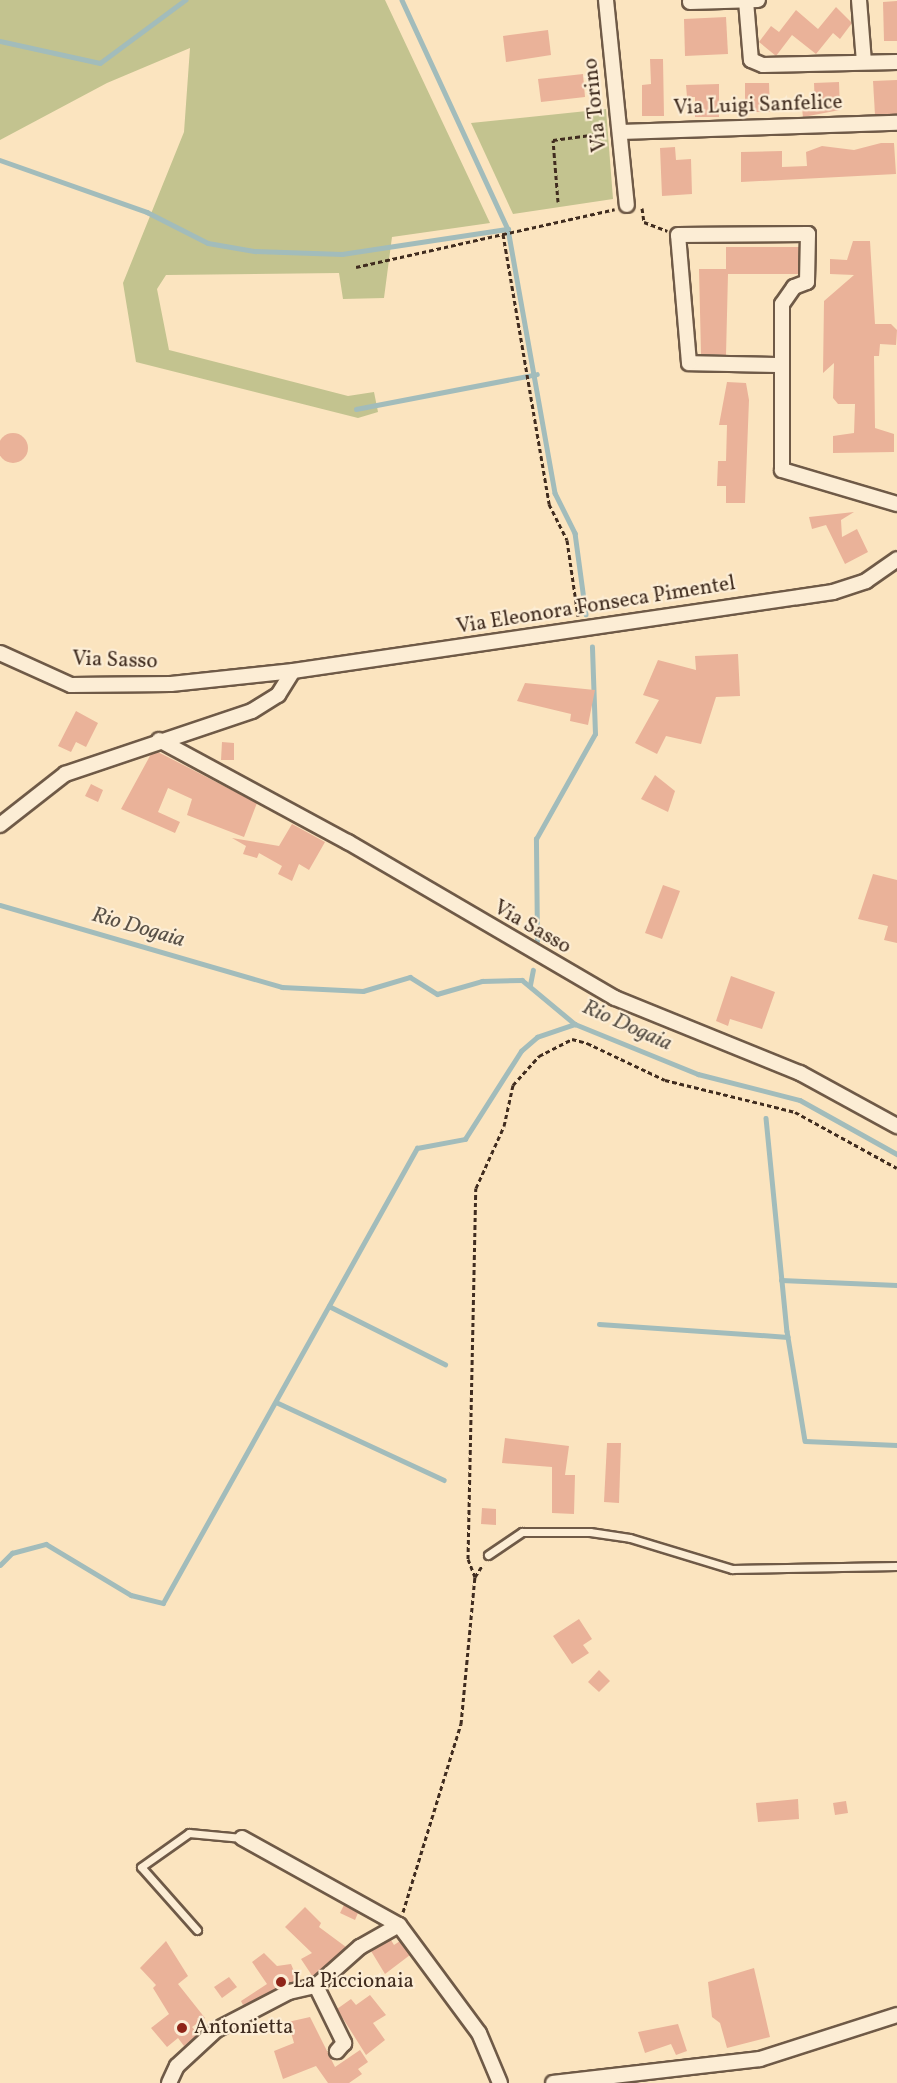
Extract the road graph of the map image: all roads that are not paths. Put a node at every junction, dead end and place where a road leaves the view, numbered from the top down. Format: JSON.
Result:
{"nodes":[{"id":1,"x":606,"y":0,"type":"edge"},
{"id":2,"x":758,"y":0,"type":"edge"},
{"id":3,"x":859,"y":0,"type":"edge"},
{"id":4,"x":746,"y":1,"type":"edge"},
{"id":5,"x":690,"y":2,"type":"dead end"},
{"id":6,"x":864,"y":62,"type":"junction"},
{"id":7,"x":897,"y":62,"type":"edge"},
{"id":8,"x":897,"y":123,"type":"edge"},
{"id":9,"x":620,"y":132,"type":"junction"},
{"id":10,"x":627,"y":206,"type":"road end"},
{"id":11,"x":781,"y":365,"type":"junction"},
{"id":12,"x":897,"y":504,"type":"edge"},
{"id":13,"x":897,"y":559,"type":"edge"},
{"id":14,"x":0,"y":653,"type":"edge"},
{"id":15,"x":293,"y":671,"type":"junction"},
{"id":16,"x":159,"y":740,"type":"junction"},
{"id":17,"x":0,"y":825,"type":"edge"},
{"id":18,"x":897,"y":1126,"type":"edge"},
{"id":19,"x":488,"y":1555,"type":"road end"},
{"id":20,"x":897,"y":1566,"type":"edge"},
{"id":21,"x":242,"y":1838,"type":"joint"},
{"id":22,"x":399,"y":1925,"type":"junction"},
{"id":23,"x":197,"y":1930,"type":"dead end"},
{"id":24,"x":316,"y":1986,"type":"junction"},
{"id":25,"x":897,"y":2014,"type":"edge"},
{"id":26,"x":337,"y":2051,"type":"dead end"},
{"id":27,"x":169,"y":2083,"type":"edge"},
{"id":28,"x":500,"y":2083,"type":"edge"},
{"id":29,"x":553,"y":2083,"type":"edge"}],
"edges":[{"from":1,"to":9,"type":"street","name":"Via Torino"},
{"from":2,"to":4,"type":"street"},
{"from":3,"to":6,"type":"street"},
{"from":4,"to":5,"type":"street"},
{"from":4,"to":6,"type":"street"},
{"from":6,"to":7,"type":"street"},
{"from":8,"to":9,"type":"street","name":"Via Luigi Sanfelice"},
{"from":9,"to":10,"type":"street","name":"Via Torino"},
{"from":11,"to":11,"type":"street"},
{"from":11,"to":12,"type":"street"},
{"from":13,"to":15,"type":"street","name":"Via Eleonora Fonseca Pimentel"},
{"from":14,"to":15,"type":"street","name":"Via Sasso"},
{"from":15,"to":16,"type":"street"},
{"from":16,"to":17,"type":"street"},
{"from":16,"to":18,"type":"street","name":"Via Sasso"},
{"from":19,"to":20,"type":"lane"},
{"from":21,"to":22,"type":"street"},
{"from":21,"to":23,"type":"lane"},
{"from":22,"to":24,"type":"street"},
{"from":22,"to":28,"type":"street"},
{"from":24,"to":26,"type":"street"},
{"from":24,"to":27,"type":"street"},
{"from":25,"to":29,"type":"street"}]}
